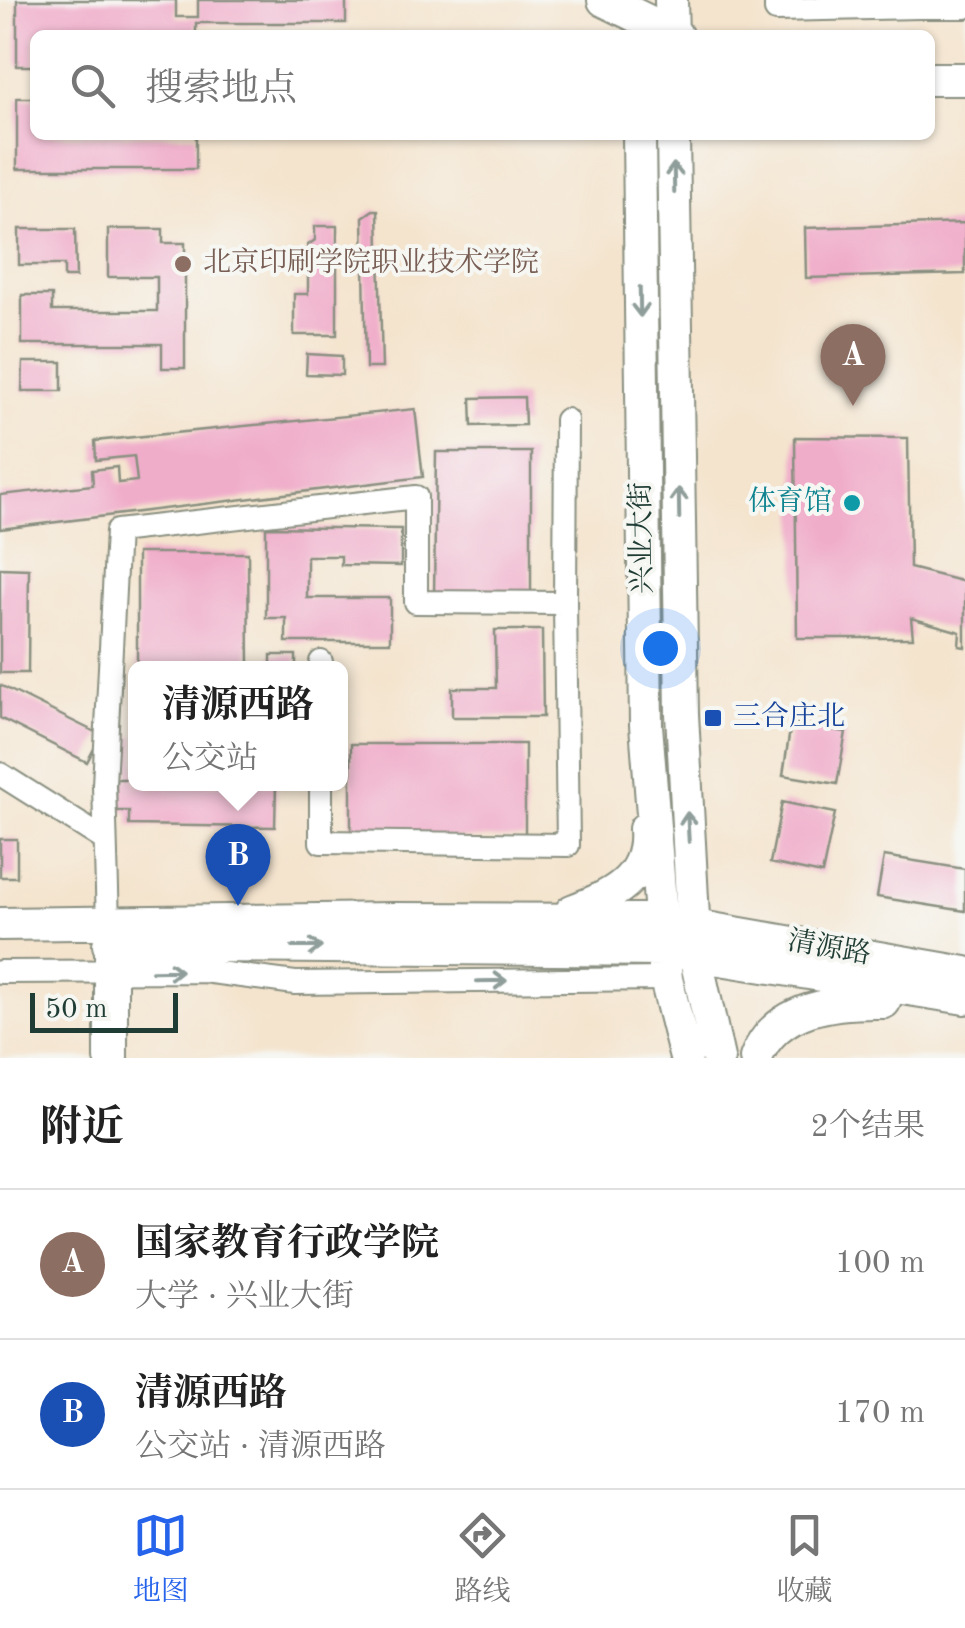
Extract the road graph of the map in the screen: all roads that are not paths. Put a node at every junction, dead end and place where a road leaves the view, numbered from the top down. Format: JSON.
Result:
{"nodes":[{"id":1,"x":604,"y":0,"type":"edge"},
{"id":2,"x":671,"y":0,"type":"edge"},
{"id":3,"x":776,"y":0,"type":"edge"},
{"id":4,"x":920,"y":4,"type":"edge"},
{"id":5,"x":965,"y":7,"type":"edge"},
{"id":6,"x":637,"y":17,"type":"edge"},
{"id":7,"x":665,"y":30,"type":"edge"},
{"id":8,"x":673,"y":30,"type":"edge"},
{"id":9,"x":935,"y":79,"type":"edge"},
{"id":10,"x":965,"y":79,"type":"edge"},
{"id":11,"x":638,"y":140,"type":"edge"},
{"id":12,"x":673,"y":140,"type":"edge"},
{"id":13,"x":566,"y":420,"type":"dead end"},
{"id":14,"x":564,"y":604,"type":"junction"},
{"id":15,"x":646,"y":725,"type":"junction"},
{"id":16,"x":0,"y":774,"type":"edge"},
{"id":17,"x":321,"y":791,"type":"edge"},
{"id":18,"x":105,"y":840,"type":"junction"},
{"id":19,"x":531,"y":918,"type":"junction"},
{"id":20,"x":0,"y":924,"type":"edge"},
{"id":21,"x":0,"y":946,"type":"edge"},
{"id":22,"x":676,"y":946,"type":"junction"},
{"id":23,"x":110,"y":947,"type":"junction"},
{"id":24,"x":0,"y":972,"type":"edge"},
{"id":25,"x":965,"y":973,"type":"edge"},
{"id":26,"x":965,"y":1001,"type":"edge"},
{"id":27,"x":111,"y":1058,"type":"edge"},
{"id":28,"x":686,"y":1058,"type":"edge"},
{"id":29,"x":718,"y":1058,"type":"edge"},
{"id":30,"x":756,"y":1058,"type":"edge"}],
"edges":[{"from":1,"to":6,"type":"main road"},
{"from":2,"to":8,"type":"main road"},
{"from":3,"to":4,"type":"street"},
{"from":4,"to":5,"type":"street"},
{"from":6,"to":7,"type":"main road"},
{"from":9,"to":10,"type":"main road"},
{"from":11,"to":15,"type":"main road","name":"兴业大街","one_way":true},
{"from":22,"to":12,"type":"main road","name":"兴业大街","one_way":true},
{"from":13,"to":14,"type":"street"},
{"from":14,"to":17,"type":"street"},
{"from":14,"to":18,"type":"street"},
{"from":15,"to":19,"type":"main road"},
{"from":15,"to":22,"type":"main road","name":"兴业大街"},
{"from":16,"to":18,"type":"street"},
{"from":18,"to":23,"type":"street"},
{"from":19,"to":22,"type":"main road"},
{"from":19,"to":23,"type":"main road"},
{"from":20,"to":23,"type":"main road"},
{"from":21,"to":23,"type":"main road"},
{"from":23,"to":22,"type":"main road","one_way":true},
{"from":22,"to":25,"type":"main road","name":"清源路"},
{"from":22,"to":26,"type":"main road","name":"清源路"},
{"from":22,"to":28,"type":"main road","name":"兴业大街"},
{"from":22,"to":29,"type":"main road","name":"兴业大街"},
{"from":23,"to":24,"type":"street"},
{"from":23,"to":27,"type":"main road"},
{"from":26,"to":30,"type":"main road"}]}
